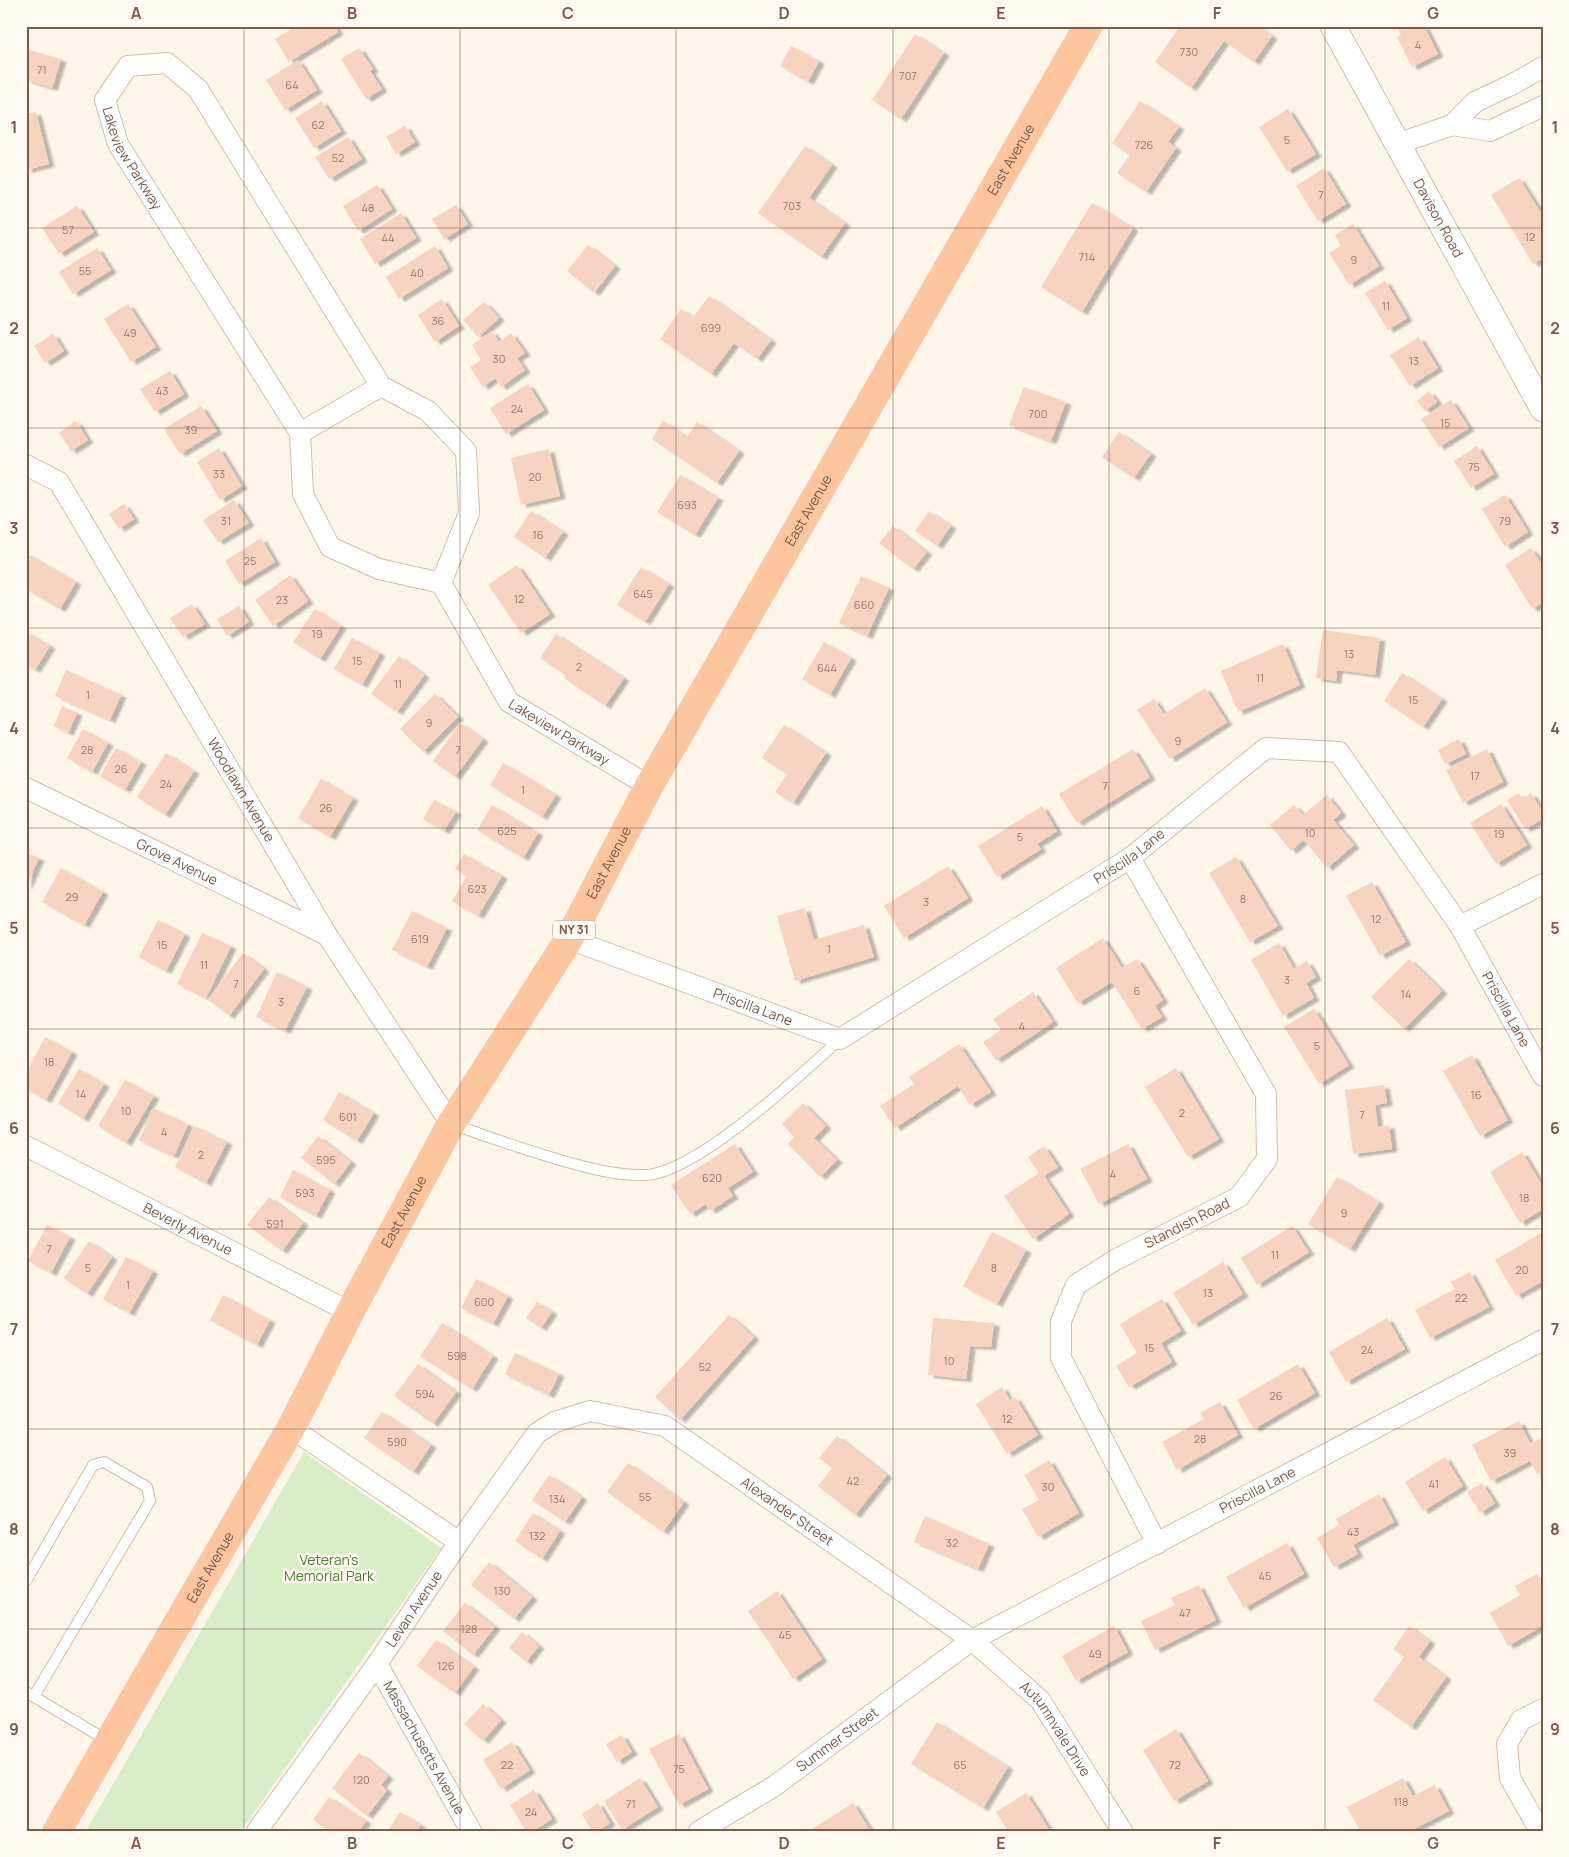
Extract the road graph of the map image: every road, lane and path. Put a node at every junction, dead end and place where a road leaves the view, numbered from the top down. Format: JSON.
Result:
{"nodes":[{"id":1,"x":1088,"y":26,"type":"edge"},
{"id":2,"x":1333,"y":26,"type":"edge"},
{"id":3,"x":1543,"y":67,"type":"edge"},
{"id":4,"x":1543,"y":106,"type":"edge"},
{"id":5,"x":1452,"y":125,"type":"junction"},
{"id":6,"x":1397,"y":144,"type":"junction"},
{"id":7,"x":380,"y":386,"type":"junction"},
{"id":8,"x":1543,"y":409,"type":"edge"},
{"id":9,"x":300,"y":433,"type":"junction"},
{"id":10,"x":26,"y":466,"type":"edge"},
{"id":11,"x":441,"y":583,"type":"junction"},
{"id":12,"x":649,"y":786,"type":"junction"},
{"id":13,"x":26,"y":788,"type":"edge"},
{"id":14,"x":1130,"y":858,"type":"junction"},
{"id":15,"x":1543,"y":884,"type":"edge"},
{"id":16,"x":1460,"y":926,"type":"junction"},
{"id":17,"x":327,"y":935,"type":"junction"},
{"id":18,"x":569,"y":939,"type":"junction"},
{"id":19,"x":840,"y":1040,"type":"junction"},
{"id":20,"x":1543,"y":1076,"type":"edge"},
{"id":21,"x":451,"y":1124,"type":"junction"},
{"id":22,"x":26,"y":1146,"type":"edge"},
{"id":23,"x":350,"y":1312,"type":"junction"},
{"id":24,"x":1543,"y":1340,"type":"edge"},
{"id":25,"x":590,"y":1411,"type":"joint"},
{"id":26,"x":291,"y":1428,"type":"junction"},
{"id":27,"x":459,"y":1542,"type":"junction"},
{"id":28,"x":1157,"y":1544,"type":"junction"},
{"id":29,"x":26,"y":1581,"type":"edge"},
{"id":30,"x":972,"y":1640,"type":"junction"},
{"id":31,"x":377,"y":1664,"type":"junction"},
{"id":32,"x":30,"y":1694,"type":"edge"},
{"id":33,"x":1543,"y":1709,"type":"edge"},
{"id":34,"x":109,"y":1742,"type":"junction"},
{"id":35,"x":57,"y":1831,"type":"edge"},
{"id":36,"x":257,"y":1831,"type":"edge"},
{"id":37,"x":471,"y":1831,"type":"edge"},
{"id":38,"x":699,"y":1831,"type":"edge"},
{"id":39,"x":1122,"y":1831,"type":"edge"},
{"id":40,"x":1540,"y":1831,"type":"edge"}],
"edges":[{"from":1,"to":12,"type":"highway","name":"East Avenue","number":"NY 31"},
{"from":2,"to":6,"type":"street","name":"Davison Road"},
{"from":3,"to":5,"type":"street"},
{"from":4,"to":5,"type":"street"},
{"from":5,"to":6,"type":"street"},
{"from":6,"to":8,"type":"street","name":"Davison Road"},
{"from":7,"to":9,"type":"street"},
{"from":7,"to":9,"type":"street","name":"Lakeview Parkway"},
{"from":7,"to":11,"type":"street"},
{"from":9,"to":11,"type":"street","name":"Lakeview Parkway"},
{"from":10,"to":17,"type":"street","name":"Woodlawn Avenue"},
{"from":11,"to":12,"type":"street","name":"Lakeview Parkway"},
{"from":12,"to":18,"type":"highway","name":"East Avenue","number":"NY 31"},
{"from":13,"to":17,"type":"street","name":"Grove Avenue"},
{"from":14,"to":16,"type":"street","name":"Priscilla Lane"},
{"from":14,"to":19,"type":"street","name":"Priscilla Lane"},
{"from":14,"to":28,"type":"street","name":"Standish Road"},
{"from":15,"to":16,"type":"street"},
{"from":16,"to":20,"type":"street","name":"Priscilla Lane"},
{"from":17,"to":21,"type":"street","name":"Woodlawn Avenue"},
{"from":18,"to":19,"type":"street","name":"Priscilla Lane"},
{"from":18,"to":21,"type":"highway","name":"East Avenue","number":"NY 31"},
{"from":19,"to":21,"type":"lane"},
{"from":21,"to":23,"type":"highway","name":"East Avenue","number":"NY 31"},
{"from":22,"to":23,"type":"street","name":"Beverly Avenue"},
{"from":23,"to":26,"type":"highway","name":"East Avenue","number":"NY 31"},
{"from":24,"to":28,"type":"street","name":"Priscilla Lane"},
{"from":25,"to":27,"type":"street","name":"Levan Avenue"},
{"from":25,"to":30,"type":"street","name":"Alexander Street"},
{"from":26,"to":27,"type":"street"},
{"from":26,"to":34,"type":"highway","name":"East Avenue","number":"NY 31"},
{"from":27,"to":31,"type":"street","name":"Levan Avenue"},
{"from":28,"to":30,"type":"street","name":"Priscilla Lane"},
{"from":29,"to":32,"type":"lane"},
{"from":30,"to":38,"type":"street","name":"Summer Street"},
{"from":30,"to":39,"type":"street","name":"Autumnvale Drive"},
{"from":31,"to":36,"type":"street","name":"Levan Avenue"},
{"from":31,"to":37,"type":"street","name":"Massachusetts Avenue"},
{"from":32,"to":34,"type":"lane"},
{"from":33,"to":40,"type":"street"},
{"from":34,"to":35,"type":"highway","name":"East Avenue","number":"NY 31"}]}
